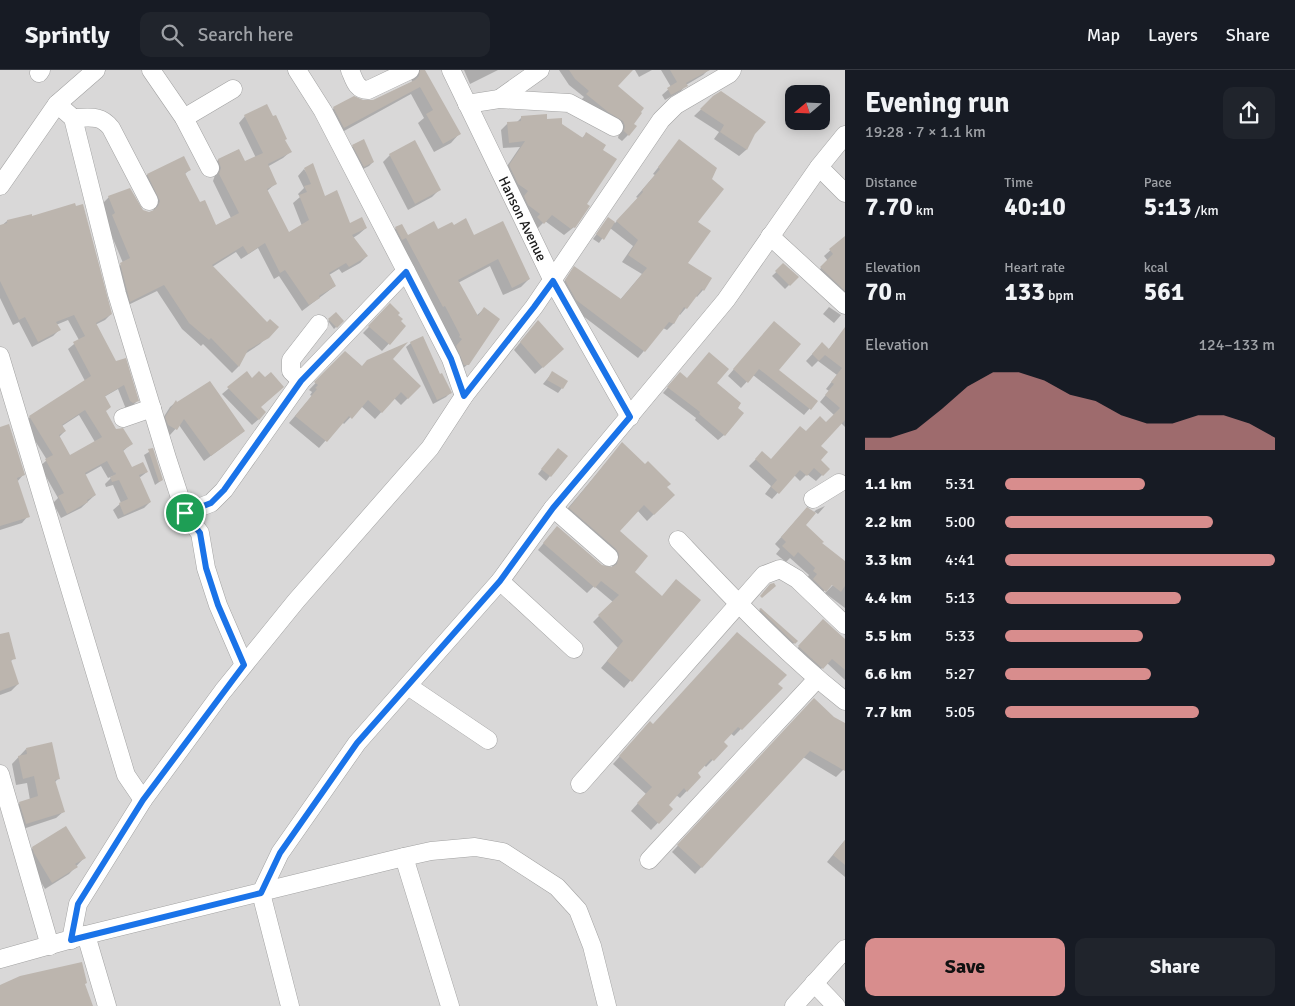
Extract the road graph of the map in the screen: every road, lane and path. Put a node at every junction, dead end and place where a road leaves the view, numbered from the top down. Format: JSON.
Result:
{"nodes":[{"id":1,"x":96,"y":70,"type":"edge"},
{"id":2,"x":151,"y":70,"type":"edge"},
{"id":3,"x":297,"y":70,"type":"edge"},
{"id":4,"x":410,"y":70,"type":"edge"},
{"id":5,"x":451,"y":70,"type":"edge"},
{"id":6,"x":540,"y":70,"type":"edge"},
{"id":7,"x":732,"y":70,"type":"edge"},
{"id":8,"x":354,"y":71,"type":"edge"},
{"id":9,"x":233,"y":89,"type":"dead end"},
{"id":10,"x":499,"y":99,"type":"junction"},
{"id":11,"x":57,"y":104,"type":"junction"},
{"id":12,"x":467,"y":104,"type":"junction"},
{"id":13,"x":73,"y":118,"type":"junction"},
{"id":14,"x":184,"y":118,"type":"junction"},
{"id":15,"x":614,"y":126,"type":"dead end"},
{"id":16,"x":845,"y":135,"type":"edge"},
{"id":17,"x":819,"y":167,"type":"junction"},
{"id":18,"x":210,"y":168,"type":"dead end"},
{"id":19,"x":0,"y":186,"type":"edge"},
{"id":20,"x":845,"y":192,"type":"edge"},
{"id":21,"x":149,"y":201,"type":"dead end"},
{"id":22,"x":770,"y":236,"type":"junction"},
{"id":23,"x":406,"y":272,"type":"junction"},
{"id":24,"x":553,"y":281,"type":"junction"},
{"id":25,"x":845,"y":305,"type":"edge"},
{"id":26,"x":319,"y":324,"type":"dead end"},
{"id":27,"x":0,"y":356,"type":"edge"},
{"id":28,"x":278,"y":359,"type":"dead end"},
{"id":29,"x":296,"y":376,"type":"junction"},
{"id":30,"x":464,"y":396,"type":"junction"},
{"id":31,"x":152,"y":408,"type":"junction"},
{"id":32,"x":630,"y":417,"type":"junction"},
{"id":33,"x":124,"y":418,"type":"dead end"},
{"id":34,"x":843,"y":484,"type":"edge"},
{"id":35,"x":813,"y":499,"type":"dead end"},
{"id":36,"x":553,"y":508,"type":"junction"},
{"id":37,"x":185,"y":513,"type":"junction"},
{"id":38,"x":678,"y":540,"type":"dead end"},
{"id":39,"x":609,"y":557,"type":"dead end"},
{"id":40,"x":500,"y":581,"type":"junction"},
{"id":41,"x":738,"y":605,"type":"junction"},
{"id":42,"x":845,"y":626,"type":"edge"},
{"id":43,"x":574,"y":648,"type":"dead end"},
{"id":44,"x":244,"y":665,"type":"junction"},
{"id":45,"x":817,"y":678,"type":"junction"},
{"id":46,"x":408,"y":686,"type":"junction"},
{"id":47,"x":845,"y":700,"type":"edge"},
{"id":48,"x":488,"y":740,"type":"dead end"},
{"id":49,"x":0,"y":774,"type":"edge"},
{"id":50,"x":580,"y":784,"type":"dead end"},
{"id":51,"x":143,"y":800,"type":"junction"},
{"id":52,"x":404,"y":857,"type":"junction"},
{"id":53,"x":649,"y":860,"type":"dead end"},
{"id":54,"x":261,"y":893,"type":"junction"},
{"id":55,"x":78,"y":937,"type":"junction"},
{"id":56,"x":50,"y":946,"type":"junction"},
{"id":57,"x":845,"y":950,"type":"edge"},
{"id":58,"x":0,"y":959,"type":"edge"},
{"id":59,"x":814,"y":983,"type":"junction"},
{"id":60,"x":107,"y":1006,"type":"edge"},
{"id":61,"x":290,"y":1006,"type":"edge"},
{"id":62,"x":450,"y":1006,"type":"edge"},
{"id":63,"x":607,"y":1006,"type":"edge"},
{"id":64,"x":794,"y":1006,"type":"edge"},
{"id":65,"x":836,"y":1006,"type":"edge"}],
"edges":[{"from":1,"to":11,"type":"street"},
{"from":2,"to":14,"type":"street"},
{"from":3,"to":23,"type":"street"},
{"from":4,"to":8,"type":"street"},
{"from":5,"to":12,"type":"street","name":"Hanson Avenue"},
{"from":6,"to":10,"type":"street"},
{"from":7,"to":24,"type":"street"},
{"from":9,"to":14,"type":"street"},
{"from":10,"to":12,"type":"street"},
{"from":10,"to":15,"type":"street"},
{"from":11,"to":13,"type":"street"},
{"from":11,"to":19,"type":"street"},
{"from":12,"to":24,"type":"street","name":"Hanson Avenue"},
{"from":13,"to":21,"type":"street"},
{"from":13,"to":31,"type":"street"},
{"from":14,"to":18,"type":"street"},
{"from":16,"to":17,"type":"street"},
{"from":17,"to":20,"type":"street"},
{"from":17,"to":22,"type":"street"},
{"from":22,"to":25,"type":"street"},
{"from":22,"to":32,"type":"street"},
{"from":23,"to":29,"type":"street"},
{"from":23,"to":30,"type":"street"},
{"from":24,"to":30,"type":"street"},
{"from":24,"to":32,"type":"street","name":"Hanson Avenue"},
{"from":26,"to":29,"type":"street"},
{"from":27,"to":51,"type":"street"},
{"from":28,"to":29,"type":"street"},
{"from":29,"to":37,"type":"street"},
{"from":30,"to":44,"type":"street"},
{"from":31,"to":33,"type":"street"},
{"from":31,"to":37,"type":"street"},
{"from":32,"to":36,"type":"street"},
{"from":34,"to":35,"type":"street"},
{"from":36,"to":39,"type":"street"},
{"from":36,"to":40,"type":"street"},
{"from":37,"to":44,"type":"street"},
{"from":38,"to":41,"type":"street"},
{"from":40,"to":43,"type":"street"},
{"from":40,"to":46,"type":"street"},
{"from":41,"to":42,"type":"street"},
{"from":41,"to":45,"type":"street"},
{"from":41,"to":50,"type":"street"},
{"from":44,"to":51,"type":"street"},
{"from":45,"to":47,"type":"street"},
{"from":45,"to":53,"type":"street"},
{"from":46,"to":48,"type":"street"},
{"from":46,"to":54,"type":"street"},
{"from":49,"to":56,"type":"street"},
{"from":51,"to":55,"type":"street"},
{"from":52,"to":54,"type":"street"},
{"from":52,"to":62,"type":"street"},
{"from":52,"to":63,"type":"street"},
{"from":54,"to":55,"type":"street"},
{"from":54,"to":61,"type":"street"},
{"from":55,"to":56,"type":"street"},
{"from":55,"to":60,"type":"street"},
{"from":56,"to":58,"type":"street"},
{"from":57,"to":59,"type":"street"},
{"from":59,"to":64,"type":"street"},
{"from":59,"to":65,"type":"street"}]}
